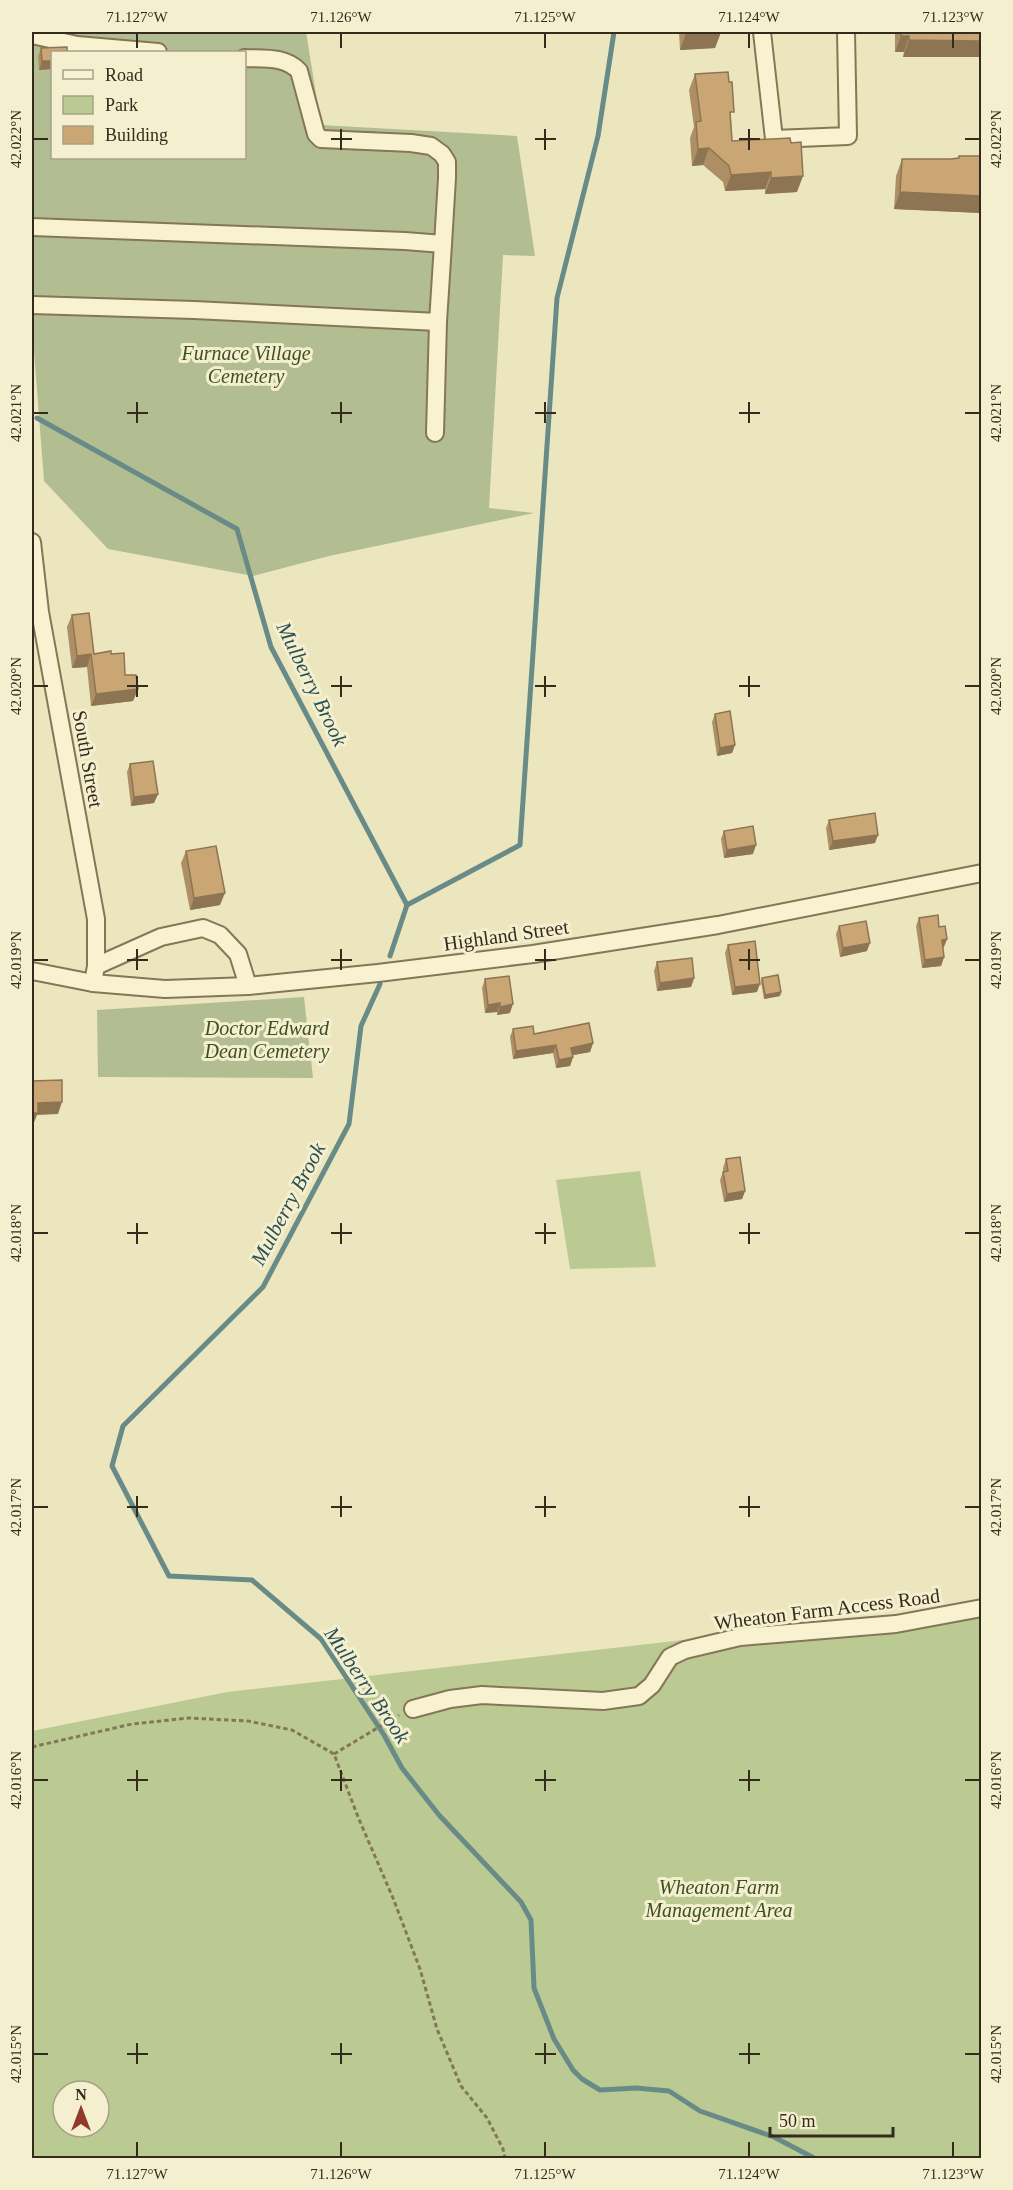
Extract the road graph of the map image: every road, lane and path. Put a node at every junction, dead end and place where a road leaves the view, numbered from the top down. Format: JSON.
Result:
{"nodes":[{"id":1,"x":762,"y":32,"type":"edge"},
{"id":2,"x":846,"y":32,"type":"edge"},
{"id":3,"x":32,"y":35,"type":"edge"},
{"id":4,"x":146,"y":51,"type":"edge"},
{"id":5,"x":246,"y":58,"type":"edge"},
{"id":6,"x":32,"y":227,"type":"edge"},
{"id":7,"x":443,"y":244,"type":"junction"},
{"id":8,"x":32,"y":305,"type":"edge"},
{"id":9,"x":438,"y":322,"type":"junction"},
{"id":10,"x":435,"y":433,"type":"dead end"},
{"id":11,"x":32,"y":542,"type":"edge"},
{"id":12,"x":981,"y":873,"type":"edge"},
{"id":13,"x":96,"y":966,"type":"junction"},
{"id":14,"x":32,"y":971,"type":"edge"},
{"id":15,"x":93,"y":984,"type":"junction"},
{"id":16,"x":248,"y":986,"type":"junction"},
{"id":17,"x":981,"y":1608,"type":"edge"},
{"id":18,"x":413,"y":1709,"type":"dead end"},
{"id":19,"x":387,"y":1720,"type":"dead end"},
{"id":20,"x":32,"y":1747,"type":"edge"},
{"id":21,"x":334,"y":1754,"type":"junction"},
{"id":22,"x":505,"y":2158,"type":"edge"}],
"edges":[{"from":1,"to":2,"type":"street"},
{"from":3,"to":4,"type":"street"},
{"from":5,"to":7,"type":"street"},
{"from":6,"to":7,"type":"street"},
{"from":7,"to":9,"type":"street"},
{"from":8,"to":9,"type":"street"},
{"from":9,"to":10,"type":"street"},
{"from":11,"to":13,"type":"street","name":"South Street"},
{"from":12,"to":16,"type":"street","name":"Highland Street"},
{"from":13,"to":15,"type":"street","name":"South Street"},
{"from":13,"to":16,"type":"street"},
{"from":14,"to":15,"type":"street","name":"Highland Street"},
{"from":15,"to":16,"type":"street","name":"Highland Street"},
{"from":17,"to":18,"type":"street","name":"Wheaton Farm Access Road"},
{"from":19,"to":21,"type":"path"},
{"from":20,"to":21,"type":"path"},
{"from":21,"to":22,"type":"path"}]}
